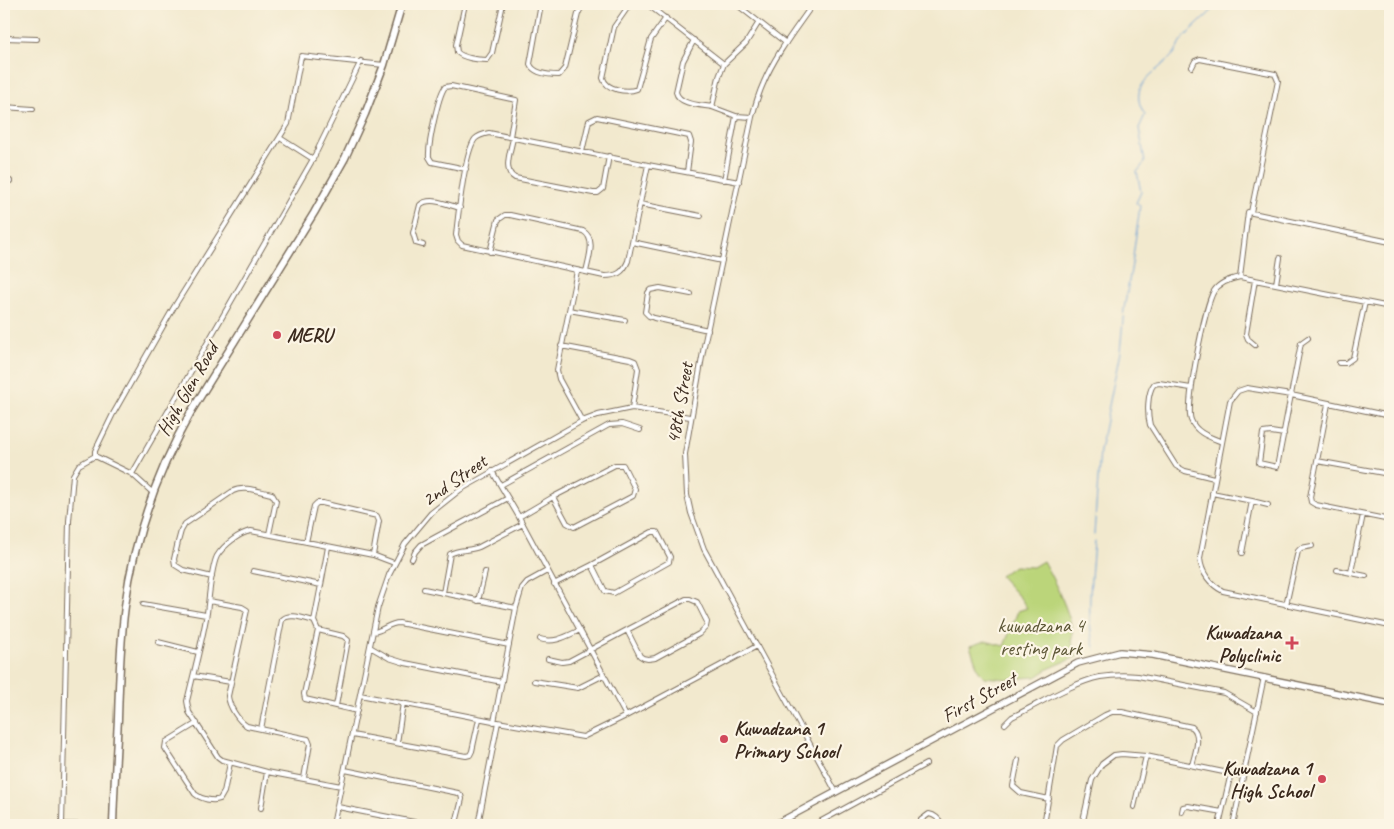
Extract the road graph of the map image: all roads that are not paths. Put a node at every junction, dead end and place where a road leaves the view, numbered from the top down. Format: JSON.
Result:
{"nodes":[{"id":1,"x":402,"y":4,"type":"edge"},
{"id":2,"x":464,"y":4,"type":"edge"},
{"id":3,"x":503,"y":4,"type":"edge"},
{"id":4,"x":541,"y":4,"type":"edge"},
{"id":5,"x":583,"y":4,"type":"edge"},
{"id":6,"x":630,"y":4,"type":"edge"},
{"id":7,"x":648,"y":4,"type":"edge"},
{"id":8,"x":736,"y":4,"type":"edge"},
{"id":9,"x":813,"y":4,"type":"edge"},
{"id":10,"x":666,"y":18,"type":"junction"},
{"id":11,"x":759,"y":22,"type":"junction"},
{"id":12,"x":4,"y":38,"type":"edge"},
{"id":13,"x":37,"y":39,"type":"dead end"},
{"id":14,"x":694,"y":40,"type":"junction"},
{"id":15,"x":786,"y":43,"type":"junction"},
{"id":16,"x":361,"y":62,"type":"junction"},
{"id":17,"x":724,"y":64,"type":"junction"},
{"id":18,"x":384,"y":65,"type":"junction"},
{"id":19,"x":1192,"y":67,"type":"dead end"},
{"id":20,"x":4,"y":107,"type":"edge"},
{"id":21,"x":712,"y":107,"type":"junction"},
{"id":22,"x":33,"y":109,"type":"dead end"},
{"id":23,"x":736,"y":116,"type":"junction"},
{"id":24,"x":752,"y":117,"type":"junction"},
{"id":25,"x":280,"y":138,"type":"junction"},
{"id":26,"x":511,"y":138,"type":"junction"},
{"id":27,"x":582,"y":152,"type":"junction"},
{"id":28,"x":609,"y":156,"type":"junction"},
{"id":29,"x":313,"y":158,"type":"junction"},
{"id":30,"x":648,"y":165,"type":"junction"},
{"id":31,"x":466,"y":169,"type":"junction"},
{"id":32,"x":686,"y":172,"type":"junction"},
{"id":33,"x":724,"y":180,"type":"junction"},
{"id":34,"x":4,"y":181,"type":"edge"},
{"id":35,"x":10,"y":181,"type":"dead end"},
{"id":36,"x":738,"y":182,"type":"junction"},
{"id":37,"x":640,"y":204,"type":"junction"},
{"id":38,"x":460,"y":208,"type":"junction"},
{"id":39,"x":1251,"y":212,"type":"junction"},
{"id":40,"x":701,"y":216,"type":"dead end"},
{"id":41,"x":632,"y":242,"type":"junction"},
{"id":42,"x":1390,"y":242,"type":"edge"},
{"id":43,"x":423,"y":245,"type":"dead end"},
{"id":44,"x":490,"y":252,"type":"junction"},
{"id":45,"x":1280,"y":258,"type":"dead end"},
{"id":46,"x":722,"y":261,"type":"junction"},
{"id":47,"x":577,"y":271,"type":"junction"},
{"id":48,"x":586,"y":272,"type":"junction"},
{"id":49,"x":1240,"y":277,"type":"junction"},
{"id":50,"x":1256,"y":280,"type":"junction"},
{"id":51,"x":1276,"y":284,"type":"junction"},
{"id":52,"x":1390,"y":289,"type":"edge"},
{"id":53,"x":691,"y":294,"type":"dead end"},
{"id":54,"x":1365,"y":302,"type":"junction"},
{"id":55,"x":1389,"y":306,"type":"edge"},
{"id":56,"x":569,"y":310,"type":"junction"},
{"id":57,"x":625,"y":320,"type":"dead end"},
{"id":58,"x":708,"y":330,"type":"junction"},
{"id":59,"x":1308,"y":338,"type":"dead end"},
{"id":60,"x":1255,"y":345,"type":"dead end"},
{"id":61,"x":561,"y":346,"type":"junction"},
{"id":62,"x":1339,"y":363,"type":"dead end"},
{"id":63,"x":1191,"y":388,"type":"junction"},
{"id":64,"x":1291,"y":395,"type":"junction"},
{"id":65,"x":1328,"y":404,"type":"junction"},
{"id":66,"x":632,"y":408,"type":"junction"},
{"id":67,"x":1390,"y":416,"type":"edge"},
{"id":68,"x":690,"y":417,"type":"junction"},
{"id":69,"x":582,"y":421,"type":"junction"},
{"id":70,"x":640,"y":430,"type":"dead end"},
{"id":71,"x":1284,"y":434,"type":"junction"},
{"id":72,"x":1222,"y":442,"type":"junction"},
{"id":73,"x":95,"y":456,"type":"junction"},
{"id":74,"x":1317,"y":461,"type":"junction"},
{"id":75,"x":492,"y":470,"type":"junction"},
{"id":76,"x":132,"y":474,"type":"junction"},
{"id":77,"x":1388,"y":474,"type":"dead end"},
{"id":78,"x":1214,"y":478,"type":"junction"},
{"id":79,"x":501,"y":485,"type":"junction"},
{"id":80,"x":153,"y":493,"type":"junction"},
{"id":81,"x":1212,"y":493,"type":"junction"},
{"id":82,"x":553,"y":497,"type":"junction"},
{"id":83,"x":508,"y":498,"type":"junction"},
{"id":84,"x":1252,"y":501,"type":"junction"},
{"id":85,"x":1268,"y":505,"type":"dead end"},
{"id":86,"x":1363,"y":515,"type":"junction"},
{"id":87,"x":519,"y":517,"type":"junction"},
{"id":88,"x":1390,"y":520,"type":"edge"},
{"id":89,"x":523,"y":524,"type":"junction"},
{"id":90,"x":270,"y":534,"type":"junction"},
{"id":91,"x":306,"y":542,"type":"junction"},
{"id":92,"x":1312,"y":546,"type":"dead end"},
{"id":93,"x":328,"y":547,"type":"junction"},
{"id":94,"x":1242,"y":553,"type":"dead end"},
{"id":95,"x":373,"y":555,"type":"junction"},
{"id":96,"x":412,"y":559,"type":"dead end"},
{"id":97,"x":394,"y":563,"type":"junction"},
{"id":98,"x":592,"y":565,"type":"junction"},
{"id":99,"x":1338,"y":570,"type":"dead end"},
{"id":100,"x":253,"y":571,"type":"dead end"},
{"id":101,"x":547,"y":571,"type":"junction"},
{"id":102,"x":485,"y":572,"type":"dead end"},
{"id":103,"x":1351,"y":572,"type":"junction"},
{"id":104,"x":1366,"y":576,"type":"dead end"},
{"id":105,"x":212,"y":577,"type":"junction"},
{"id":106,"x":554,"y":584,"type":"junction"},
{"id":107,"x":321,"y":586,"type":"junction"},
{"id":108,"x":424,"y":589,"type":"dead end"},
{"id":109,"x":443,"y":593,"type":"junction"},
{"id":110,"x":478,"y":600,"type":"junction"},
{"id":111,"x":209,"y":601,"type":"junction"},
{"id":112,"x":143,"y":604,"type":"dead end"},
{"id":113,"x":1286,"y":604,"type":"junction"},
{"id":114,"x":516,"y":608,"type":"junction"},
{"id":115,"x":206,"y":615,"type":"junction"},
{"id":116,"x":314,"y":620,"type":"junction"},
{"id":117,"x":1390,"y":626,"type":"edge"},
{"id":118,"x":318,"y":630,"type":"junction"},
{"id":119,"x":580,"y":630,"type":"junction"},
{"id":120,"x":627,"y":630,"type":"junction"},
{"id":121,"x":373,"y":632,"type":"junction"},
{"id":122,"x":540,"y":639,"type":"dead end"},
{"id":123,"x":158,"y":642,"type":"dead end"},
{"id":124,"x":509,"y":645,"type":"junction"},
{"id":125,"x":757,"y":646,"type":"junction"},
{"id":126,"x":370,"y":647,"type":"junction"},
{"id":127,"x":590,"y":650,"type":"junction"},
{"id":128,"x":198,"y":652,"type":"junction"},
{"id":129,"x":548,"y":659,"type":"dead end"},
{"id":130,"x":604,"y":675,"type":"junction"},
{"id":131,"x":193,"y":676,"type":"junction"},
{"id":132,"x":1264,"y":677,"type":"junction"},
{"id":133,"x":534,"y":681,"type":"dead end"},
{"id":134,"x":231,"y":682,"type":"junction"},
{"id":135,"x":502,"y":682,"type":"junction"},
{"id":136,"x":360,"y":694,"type":"junction"},
{"id":137,"x":403,"y":703,"type":"junction"},
{"id":138,"x":1390,"y":704,"type":"edge"},
{"id":139,"x":336,"y":706,"type":"junction"},
{"id":140,"x":357,"y":711,"type":"junction"},
{"id":141,"x":1257,"y":712,"type":"junction"},
{"id":142,"x":626,"y":716,"type":"junction"},
{"id":143,"x":479,"y":718,"type":"junction"},
{"id":144,"x":496,"y":722,"type":"junction"},
{"id":145,"x":197,"y":723,"type":"junction"},
{"id":146,"x":1005,"y":724,"type":"dead end"},
{"id":147,"x":260,"y":729,"type":"junction"},
{"id":148,"x":352,"y":735,"type":"junction"},
{"id":149,"x":397,"y":743,"type":"junction"},
{"id":150,"x":1146,"y":756,"type":"junction"},
{"id":151,"x":1018,"y":760,"type":"dead end"},
{"id":152,"x":230,"y":763,"type":"junction"},
{"id":153,"x":926,"y":764,"type":"dead end"},
{"id":154,"x":1192,"y":765,"type":"junction"},
{"id":155,"x":345,"y":770,"type":"junction"},
{"id":156,"x":268,"y":772,"type":"junction"},
{"id":157,"x":1231,"y":774,"type":"junction"},
{"id":158,"x":1243,"y":776,"type":"junction"},
{"id":159,"x":304,"y":778,"type":"junction"},
{"id":160,"x":341,"y":786,"type":"junction"},
{"id":161,"x":836,"y":792,"type":"junction"},
{"id":162,"x":1048,"y":799,"type":"junction"},
{"id":163,"x":338,"y":807,"type":"junction"},
{"id":164,"x":1134,"y":807,"type":"dead end"},
{"id":165,"x":261,"y":808,"type":"dead end"},
{"id":166,"x":1182,"y":812,"type":"dead end"},
{"id":167,"x":1222,"y":812,"type":"junction"},
{"id":168,"x":921,"y":820,"type":"dead end"},
{"id":169,"x":9,"y":824,"type":"edge"},
{"id":170,"x":62,"y":825,"type":"edge"},
{"id":171,"x":107,"y":825,"type":"edge"},
{"id":172,"x":113,"y":825,"type":"edge"},
{"id":173,"x":334,"y":825,"type":"edge"},
{"id":174,"x":429,"y":825,"type":"edge"},
{"id":175,"x":454,"y":825,"type":"edge"},
{"id":176,"x":478,"y":825,"type":"edge"},
{"id":177,"x":774,"y":825,"type":"edge"},
{"id":178,"x":814,"y":825,"type":"edge"},
{"id":179,"x":943,"y":825,"type":"edge"},
{"id":180,"x":1044,"y":825,"type":"edge"},
{"id":181,"x":1082,"y":825,"type":"edge"},
{"id":182,"x":1219,"y":825,"type":"edge"},
{"id":183,"x":1233,"y":825,"type":"edge"}],
"edges":[{"from":1,"to":18,"type":"main road","name":"High Glen Road"},
{"from":2,"to":3,"type":"street"},
{"from":4,"to":5,"type":"street"},
{"from":6,"to":10,"type":"street"},
{"from":7,"to":10,"type":"street"},
{"from":8,"to":11,"type":"street"},
{"from":9,"to":15,"type":"street","name":"48th Street"},
{"from":10,"to":14,"type":"street"},
{"from":11,"to":15,"type":"street"},
{"from":11,"to":17,"type":"street"},
{"from":12,"to":13,"type":"street"},
{"from":14,"to":17,"type":"street"},
{"from":14,"to":21,"type":"street"},
{"from":15,"to":24,"type":"street","name":"48th Street"},
{"from":16,"to":18,"type":"street"},
{"from":16,"to":25,"type":"street"},
{"from":16,"to":29,"type":"street"},
{"from":17,"to":21,"type":"street"},
{"from":18,"to":80,"type":"main road","name":"High Glen Road"},
{"from":19,"to":39,"type":"street"},
{"from":20,"to":22,"type":"street"},
{"from":21,"to":23,"type":"street"},
{"from":23,"to":24,"type":"street"},
{"from":23,"to":33,"type":"street"},
{"from":24,"to":36,"type":"street","name":"48th Street"},
{"from":25,"to":29,"type":"street"},
{"from":25,"to":73,"type":"street"},
{"from":26,"to":27,"type":"street"},
{"from":26,"to":28,"type":"street"},
{"from":26,"to":31,"type":"street"},
{"from":26,"to":31,"type":"street"},
{"from":27,"to":28,"type":"street"},
{"from":27,"to":32,"type":"street"},
{"from":28,"to":30,"type":"street"},
{"from":29,"to":76,"type":"street"},
{"from":30,"to":32,"type":"street"},
{"from":30,"to":37,"type":"street"},
{"from":31,"to":38,"type":"street"},
{"from":32,"to":33,"type":"street"},
{"from":33,"to":36,"type":"street"},
{"from":34,"to":35,"type":"street"},
{"from":36,"to":46,"type":"street","name":"48th Street"},
{"from":37,"to":40,"type":"street"},
{"from":37,"to":41,"type":"street"},
{"from":38,"to":43,"type":"street"},
{"from":38,"to":44,"type":"street"},
{"from":39,"to":42,"type":"street"},
{"from":39,"to":49,"type":"street"},
{"from":41,"to":46,"type":"street"},
{"from":41,"to":48,"type":"street"},
{"from":44,"to":47,"type":"street"},
{"from":44,"to":48,"type":"street"},
{"from":45,"to":51,"type":"street"},
{"from":46,"to":58,"type":"street","name":"48th Street"},
{"from":47,"to":48,"type":"street"},
{"from":47,"to":56,"type":"street"},
{"from":49,"to":50,"type":"street"},
{"from":49,"to":63,"type":"street"},
{"from":50,"to":51,"type":"street"},
{"from":50,"to":60,"type":"street"},
{"from":51,"to":54,"type":"street"},
{"from":52,"to":55,"type":"street"},
{"from":53,"to":58,"type":"street"},
{"from":54,"to":55,"type":"street"},
{"from":54,"to":62,"type":"street"},
{"from":56,"to":57,"type":"street"},
{"from":56,"to":61,"type":"street"},
{"from":58,"to":68,"type":"street","name":"48th Street"},
{"from":59,"to":64,"type":"street"},
{"from":61,"to":66,"type":"street"},
{"from":61,"to":69,"type":"street"},
{"from":63,"to":72,"type":"street"},
{"from":63,"to":78,"type":"street"},
{"from":64,"to":65,"type":"street"},
{"from":64,"to":71,"type":"street"},
{"from":64,"to":72,"type":"street"},
{"from":65,"to":67,"type":"street"},
{"from":65,"to":74,"type":"street"},
{"from":66,"to":68,"type":"street","name":"2nd Street"},
{"from":66,"to":69,"type":"street","name":"2nd Street"},
{"from":68,"to":125,"type":"street","name":"48th Street"},
{"from":69,"to":75,"type":"street","name":"2nd Street"},
{"from":70,"to":79,"type":"street"},
{"from":71,"to":71,"type":"street"},
{"from":72,"to":78,"type":"street"},
{"from":73,"to":76,"type":"street"},
{"from":73,"to":170,"type":"street"},
{"from":74,"to":77,"type":"street"},
{"from":74,"to":86,"type":"street"},
{"from":75,"to":79,"type":"street"},
{"from":75,"to":97,"type":"street","name":"2nd Street"},
{"from":76,"to":80,"type":"street"},
{"from":78,"to":81,"type":"street"},
{"from":79,"to":83,"type":"street"},
{"from":80,"to":172,"type":"main road","name":"High Glen Road"},
{"from":81,"to":84,"type":"street"},
{"from":81,"to":113,"type":"street"},
{"from":82,"to":82,"type":"street"},
{"from":82,"to":87,"type":"street"},
{"from":83,"to":87,"type":"street"},
{"from":83,"to":96,"type":"street"},
{"from":84,"to":85,"type":"street"},
{"from":84,"to":94,"type":"street"},
{"from":86,"to":88,"type":"street"},
{"from":86,"to":103,"type":"street"},
{"from":87,"to":89,"type":"street"},
{"from":89,"to":101,"type":"street"},
{"from":89,"to":109,"type":"street"},
{"from":90,"to":91,"type":"street"},
{"from":90,"to":105,"type":"street"},
{"from":90,"to":105,"type":"street"},
{"from":91,"to":93,"type":"street"},
{"from":91,"to":95,"type":"street"},
{"from":92,"to":113,"type":"street"},
{"from":93,"to":95,"type":"street"},
{"from":93,"to":107,"type":"street"},
{"from":95,"to":97,"type":"street"},
{"from":97,"to":121,"type":"street","name":"2nd Street"},
{"from":98,"to":98,"type":"street"},
{"from":98,"to":106,"type":"street"},
{"from":99,"to":103,"type":"street"},
{"from":100,"to":107,"type":"street"},
{"from":101,"to":106,"type":"street"},
{"from":101,"to":114,"type":"street"},
{"from":102,"to":110,"type":"street"},
{"from":103,"to":104,"type":"street"},
{"from":105,"to":111,"type":"street"},
{"from":106,"to":119,"type":"street"},
{"from":107,"to":116,"type":"street"},
{"from":108,"to":109,"type":"street"},
{"from":109,"to":110,"type":"street"},
{"from":110,"to":114,"type":"street"},
{"from":111,"to":115,"type":"street"},
{"from":111,"to":134,"type":"street"},
{"from":112,"to":115,"type":"street"},
{"from":113,"to":117,"type":"street"},
{"from":114,"to":124,"type":"street"},
{"from":115,"to":128,"type":"street"},
{"from":116,"to":118,"type":"street"},
{"from":116,"to":147,"type":"street"},
{"from":118,"to":139,"type":"street"},
{"from":118,"to":139,"type":"street"},
{"from":119,"to":122,"type":"street"},
{"from":119,"to":127,"type":"street"},
{"from":120,"to":120,"type":"street"},
{"from":120,"to":127,"type":"street"},
{"from":121,"to":124,"type":"street"},
{"from":121,"to":126,"type":"street","name":"2nd Street"},
{"from":123,"to":128,"type":"street"},
{"from":124,"to":135,"type":"street"},
{"from":125,"to":142,"type":"street"},
{"from":125,"to":161,"type":"street","name":"48th Street"},
{"from":126,"to":135,"type":"street"},
{"from":126,"to":136,"type":"street","name":"2nd Street"},
{"from":127,"to":129,"type":"street"},
{"from":127,"to":130,"type":"street"},
{"from":128,"to":131,"type":"street"},
{"from":130,"to":133,"type":"street"},
{"from":130,"to":142,"type":"street"},
{"from":131,"to":134,"type":"street"},
{"from":131,"to":145,"type":"street"},
{"from":132,"to":138,"type":"street","name":"First Street"},
{"from":132,"to":141,"type":"street"},
{"from":132,"to":161,"type":"street","name":"First Street"},
{"from":134,"to":147,"type":"street"},
{"from":135,"to":144,"type":"street"},
{"from":136,"to":137,"type":"street"},
{"from":136,"to":140,"type":"street","name":"2nd Street"},
{"from":137,"to":143,"type":"street"},
{"from":137,"to":149,"type":"street"},
{"from":139,"to":140,"type":"street"},
{"from":140,"to":148,"type":"street","name":"2nd Street"},
{"from":141,"to":146,"type":"street"},
{"from":141,"to":158,"type":"street"},
{"from":142,"to":144,"type":"street"},
{"from":143,"to":144,"type":"street"},
{"from":143,"to":149,"type":"street"},
{"from":144,"to":176,"type":"street"},
{"from":145,"to":152,"type":"street"},
{"from":145,"to":152,"type":"street"},
{"from":147,"to":159,"type":"street"},
{"from":148,"to":149,"type":"street"},
{"from":148,"to":155,"type":"street","name":"2nd Street"},
{"from":150,"to":154,"type":"street"},
{"from":150,"to":164,"type":"street"},
{"from":150,"to":181,"type":"street"},
{"from":151,"to":162,"type":"street"},
{"from":152,"to":156,"type":"street"},
{"from":153,"to":178,"type":"street"},
{"from":154,"to":157,"type":"street"},
{"from":154,"to":162,"type":"street"},
{"from":155,"to":160,"type":"street","name":"2nd Street"},
{"from":155,"to":175,"type":"street"},
{"from":156,"to":159,"type":"street"},
{"from":156,"to":165,"type":"street"},
{"from":157,"to":158,"type":"street"},
{"from":157,"to":167,"type":"street"},
{"from":158,"to":183,"type":"street"},
{"from":159,"to":160,"type":"street"},
{"from":160,"to":163,"type":"street","name":"2nd Street"},
{"from":161,"to":177,"type":"street","name":"First Street"},
{"from":162,"to":180,"type":"street"},
{"from":163,"to":173,"type":"street","name":"2nd Street"},
{"from":163,"to":174,"type":"street"},
{"from":166,"to":167,"type":"street"},
{"from":167,"to":182,"type":"street"},
{"from":168,"to":179,"type":"street"},
{"from":169,"to":170,"type":"street"},
{"from":170,"to":171,"type":"street"}]}
